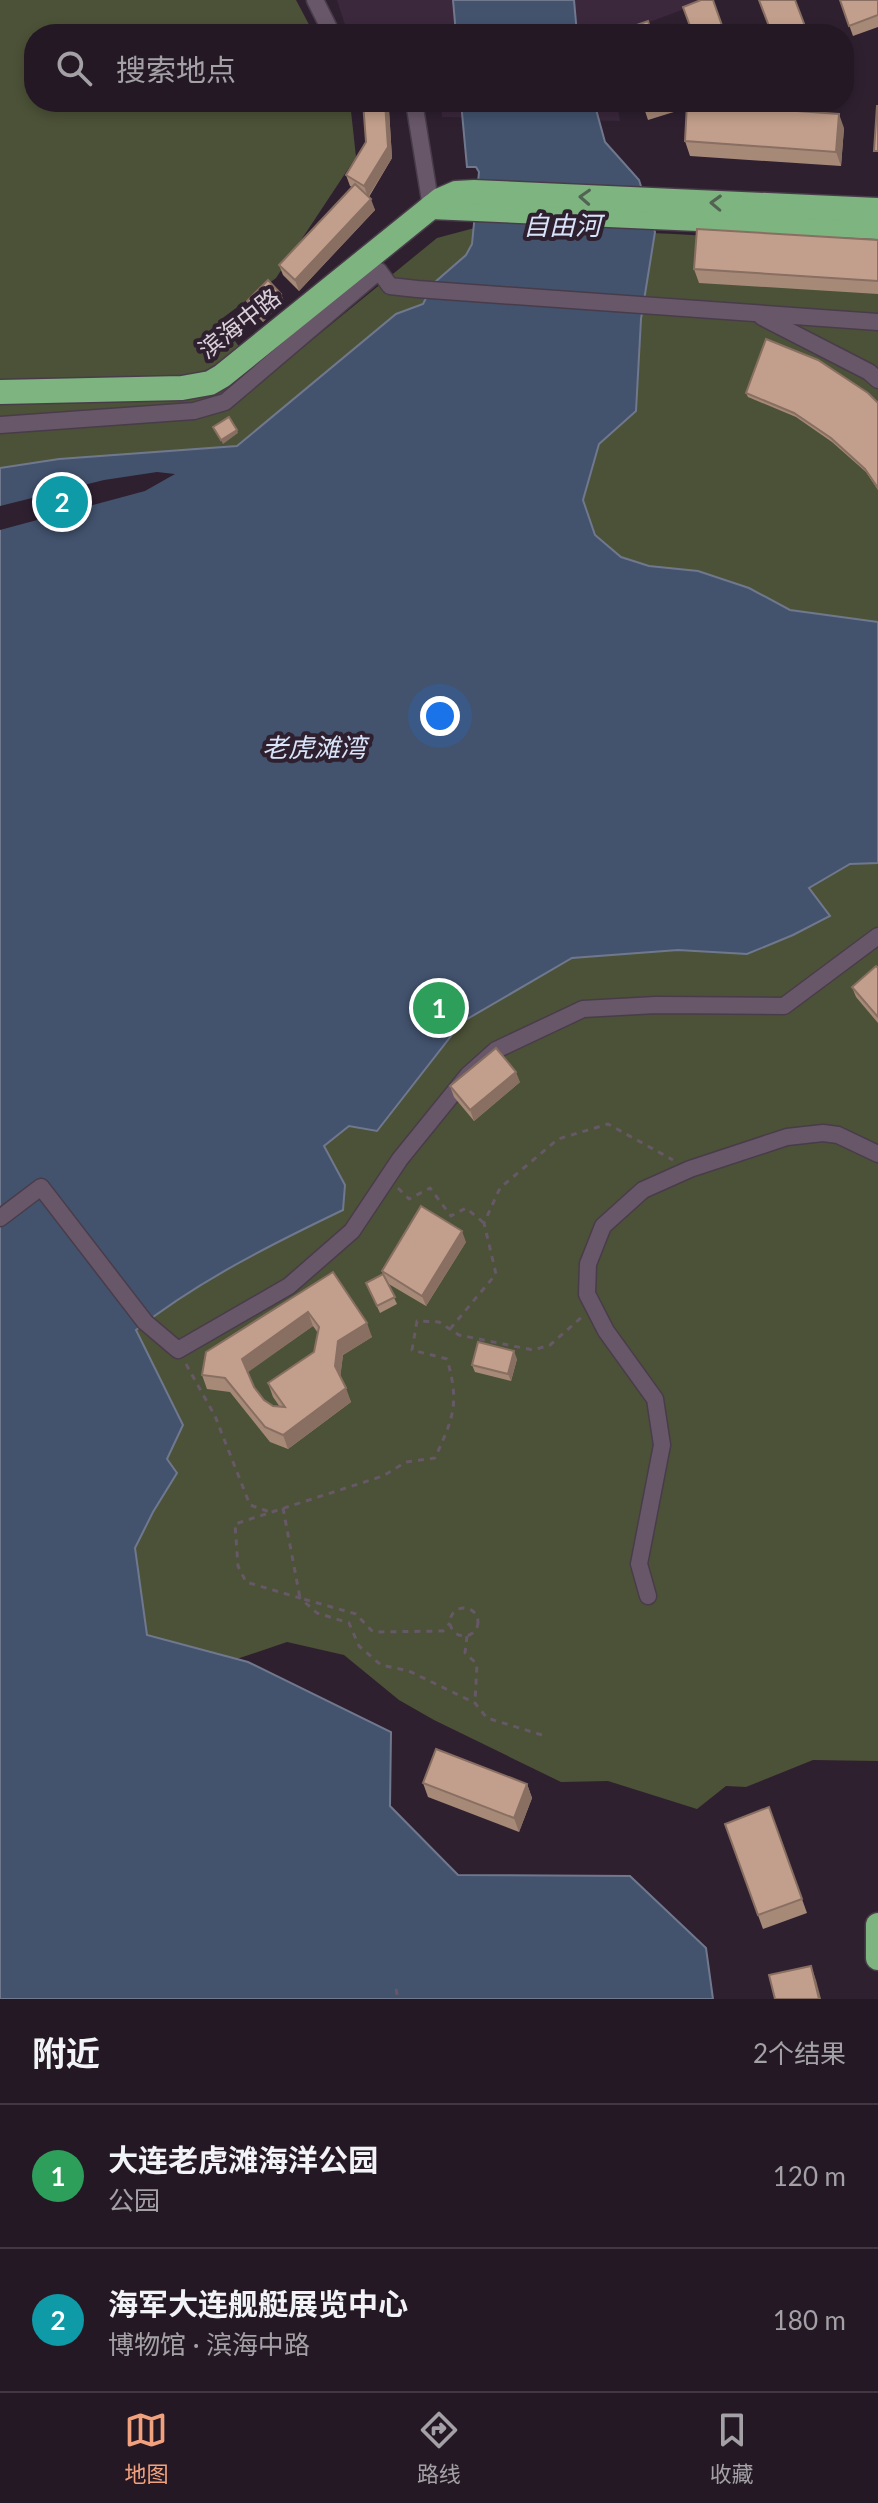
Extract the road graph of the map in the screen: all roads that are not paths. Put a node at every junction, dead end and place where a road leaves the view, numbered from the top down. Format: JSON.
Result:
{"nodes":[{"id":1,"x":315,"y":0,"type":"edge"},
{"id":2,"x":327,"y":24,"type":"edge"},
{"id":3,"x":416,"y":112,"type":"edge"},
{"id":4,"x":431,"y":207,"type":"junction"},
{"id":5,"x":662,"y":210,"type":"junction"},
{"id":6,"x":878,"y":210,"type":"edge"},
{"id":7,"x":878,"y":227,"type":"edge"},
{"id":8,"x":753,"y":312,"type":"junction"},
{"id":9,"x":878,"y":322,"type":"edge"},
{"id":10,"x":878,"y":380,"type":"edge"},
{"id":11,"x":0,"y":392,"type":"edge"},
{"id":12,"x":0,"y":425,"type":"edge"},
{"id":13,"x":878,"y":936,"type":"edge"},
{"id":14,"x":878,"y":1154,"type":"edge"},
{"id":15,"x":0,"y":1218,"type":"edge"},
{"id":16,"x":648,"y":1596,"type":"dead end"},
{"id":17,"x":878,"y":1925,"type":"edge"},
{"id":18,"x":878,"y":1958,"type":"edge"}],
"edges":[{"from":1,"to":2,"type":"street"},
{"from":3,"to":4,"type":"street"},
{"from":4,"to":5,"type":"highway","name":"滨海中路"},
{"from":4,"to":11,"type":"highway","name":"滨海中路"},
{"from":6,"to":5,"type":"highway","name":"滨海中路","one_way":true},
{"from":5,"to":7,"type":"highway","name":"滨海中路"},
{"from":8,"to":9,"type":"street"},
{"from":8,"to":10,"type":"street"},
{"from":8,"to":12,"type":"street"},
{"from":13,"to":15,"type":"street"},
{"from":14,"to":16,"type":"street"},
{"from":17,"to":18,"type":"highway"}]}
